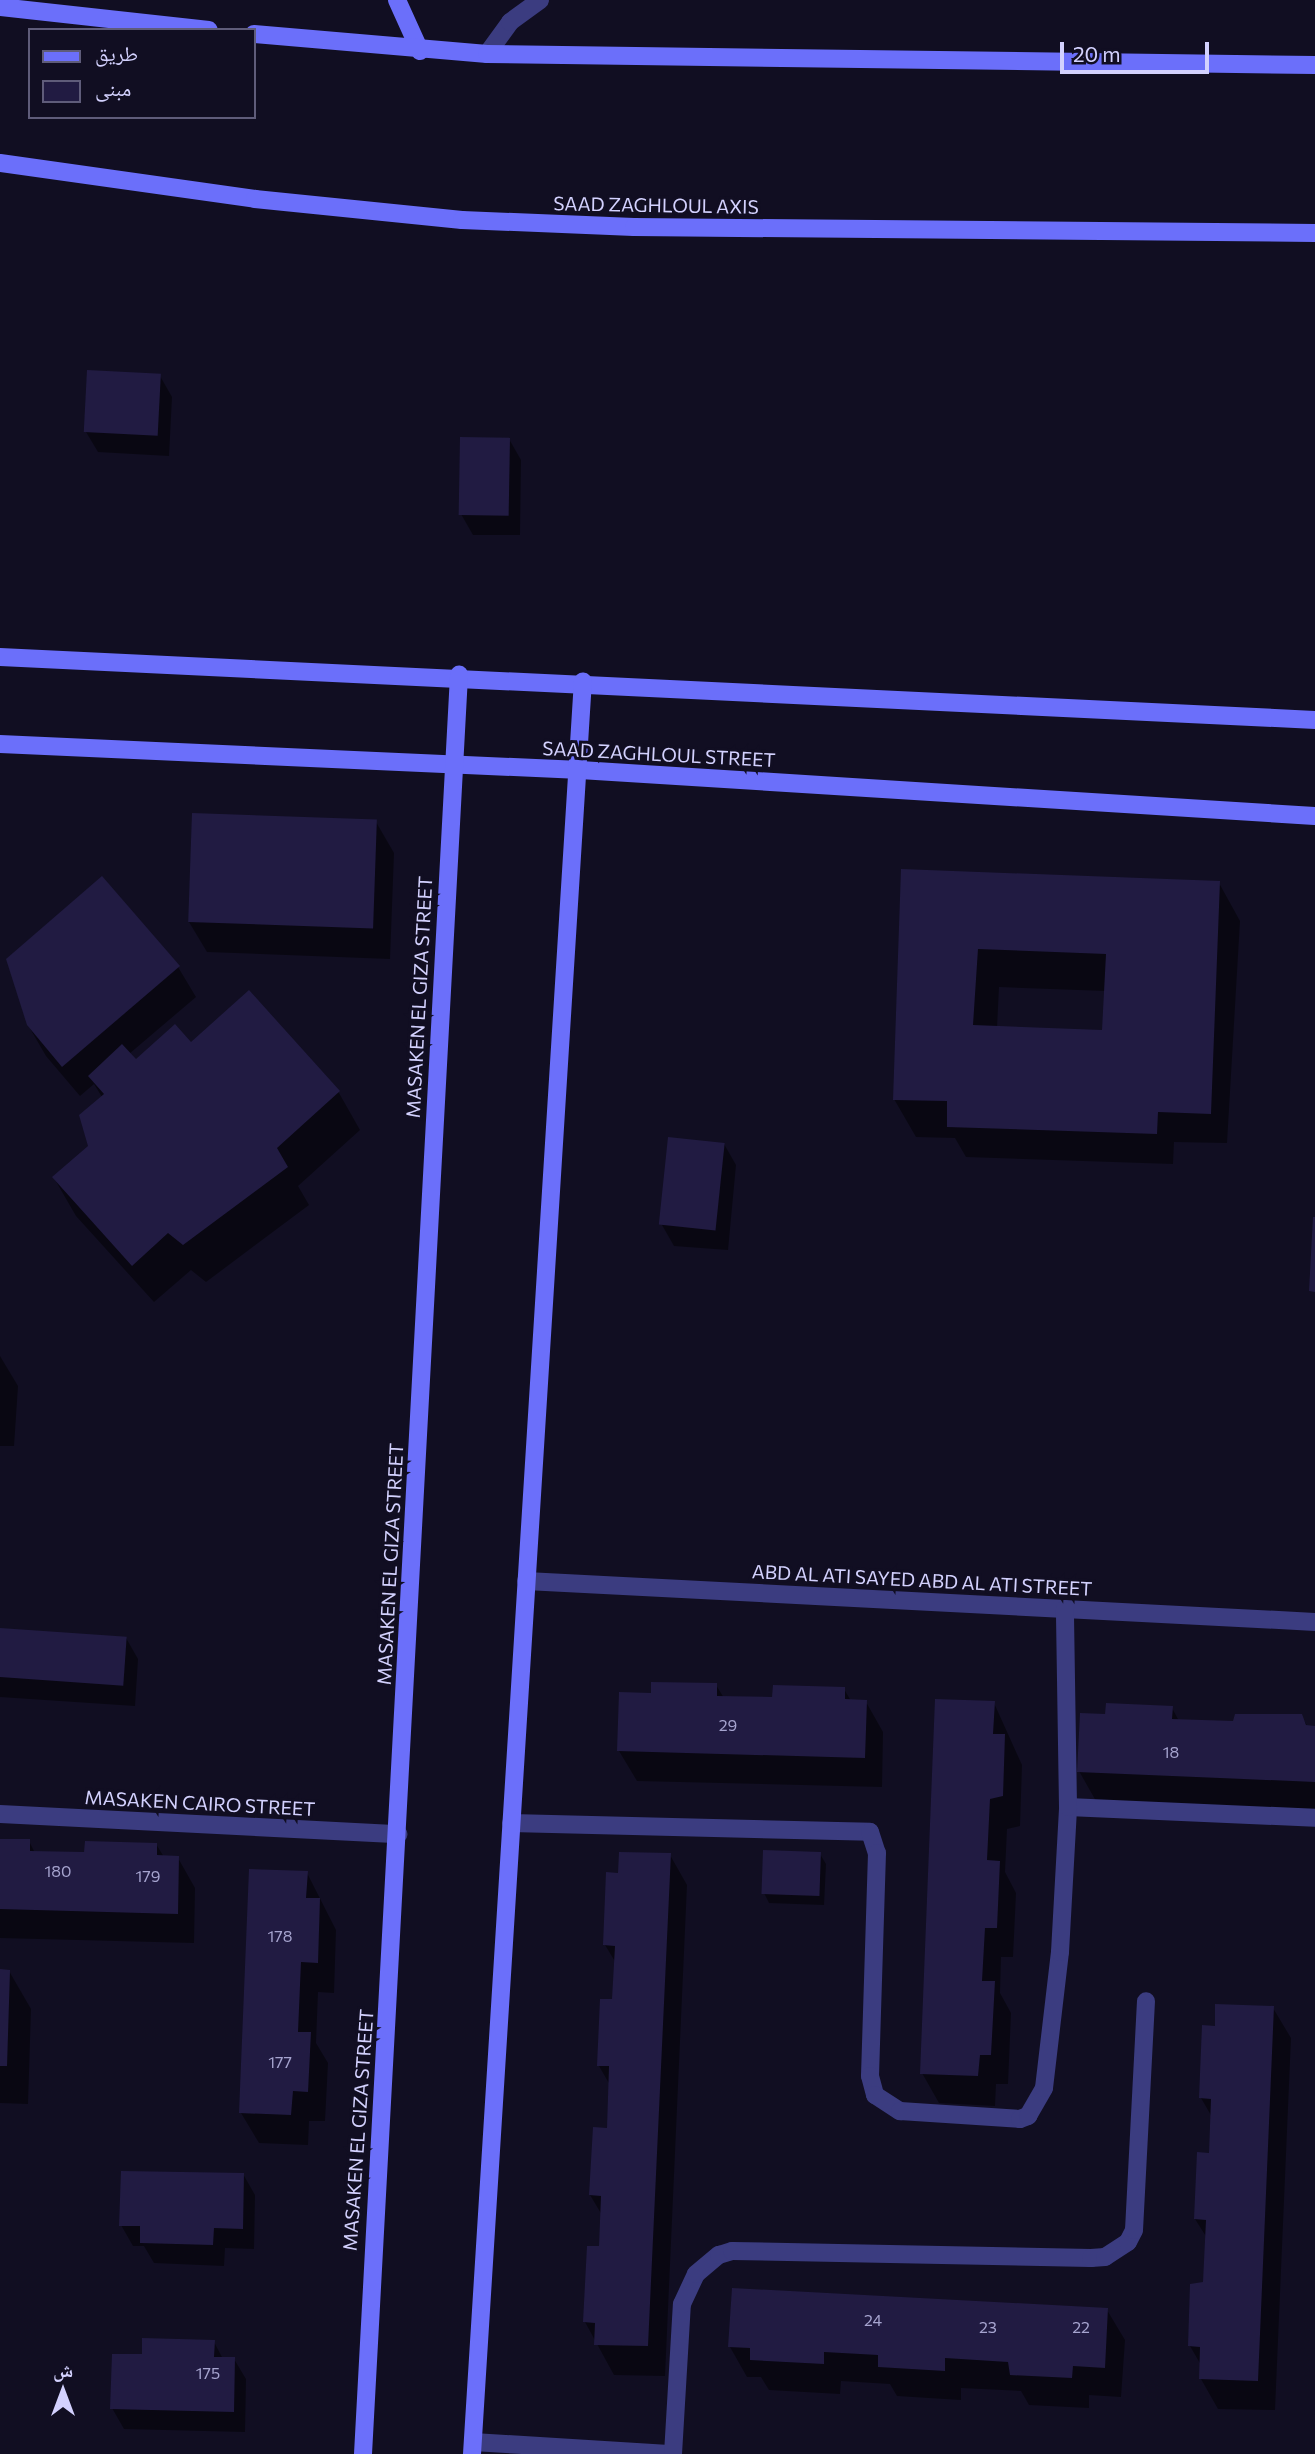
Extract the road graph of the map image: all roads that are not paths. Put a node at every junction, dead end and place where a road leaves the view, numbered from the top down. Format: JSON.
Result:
{"nodes":[{"id":1,"x":397,"y":0,"type":"edge"},
{"id":2,"x":540,"y":0,"type":"edge"},
{"id":3,"x":0,"y":7,"type":"edge"},
{"id":4,"x":191,"y":28,"type":"edge"},
{"id":5,"x":256,"y":34,"type":"edge"},
{"id":6,"x":420,"y":51,"type":"junction"},
{"id":7,"x":487,"y":54,"type":"junction"},
{"id":8,"x":1315,"y":65,"type":"edge"},
{"id":9,"x":0,"y":163,"type":"edge"},
{"id":10,"x":1315,"y":233,"type":"edge"},
{"id":11,"x":0,"y":657,"type":"edge"},
{"id":12,"x":459,"y":676,"type":"junction"},
{"id":13,"x":583,"y":681,"type":"junction"},
{"id":14,"x":1315,"y":720,"type":"edge"},
{"id":15,"x":0,"y":744,"type":"edge"},
{"id":16,"x":452,"y":765,"type":"junction"},
{"id":17,"x":580,"y":769,"type":"junction"},
{"id":18,"x":1315,"y":816,"type":"edge"},
{"id":19,"x":526,"y":1581,"type":"junction"},
{"id":20,"x":1065,"y":1609,"type":"junction"},
{"id":21,"x":1315,"y":1622,"type":"edge"},
{"id":22,"x":1068,"y":1807,"type":"junction"},
{"id":23,"x":0,"y":1814,"type":"edge"},
{"id":24,"x":1315,"y":1818,"type":"edge"},
{"id":25,"x":511,"y":1823,"type":"junction"},
{"id":26,"x":397,"y":1834,"type":"junction"},
{"id":27,"x":1146,"y":2001,"type":"dead end"},
{"id":28,"x":473,"y":2448,"type":"edge"},
{"id":29,"x":363,"y":2454,"type":"edge"},
{"id":30,"x":671,"y":2454,"type":"edge"}],
"edges":[{"from":1,"to":6,"type":"street"},
{"from":2,"to":7,"type":"street"},
{"from":3,"to":4,"type":"street"},
{"from":5,"to":6,"type":"street"},
{"from":6,"to":7,"type":"street"},
{"from":7,"to":8,"type":"street"},
{"from":9,"to":10,"type":"street","name":"SAAD ZAGHLOUL AXIS"},
{"from":11,"to":12,"type":"street"},
{"from":12,"to":13,"type":"street"},
{"from":12,"to":16,"type":"street","name":"MASAKEN EL GIZA STREET"},
{"from":13,"to":14,"type":"street"},
{"from":13,"to":17,"type":"street"},
{"from":15,"to":16,"type":"street","name":"SAAD ZAGHLOUL STREET"},
{"from":16,"to":17,"type":"street","name":"SAAD ZAGHLOUL STREET"},
{"from":16,"to":26,"type":"street","name":"MASAKEN EL GIZA STREET"},
{"from":17,"to":18,"type":"street","name":"SAAD ZAGHLOUL STREET"},
{"from":17,"to":19,"type":"street"},
{"from":19,"to":20,"type":"street","name":"ABD AL ATI SAYED ABD AL ATI STREET"},
{"from":19,"to":25,"type":"street"},
{"from":20,"to":21,"type":"street","name":"ABD AL ATI SAYED ABD AL ATI STREET"},
{"from":20,"to":22,"type":"street"},
{"from":22,"to":24,"type":"street"},
{"from":22,"to":25,"type":"street"},
{"from":23,"to":26,"type":"street","name":"MASAKEN CAIRO STREET"},
{"from":25,"to":28,"type":"street"},
{"from":26,"to":29,"type":"street","name":"MASAKEN EL GIZA STREET"},
{"from":27,"to":30,"type":"street"},
{"from":28,"to":30,"type":"street"}]}
